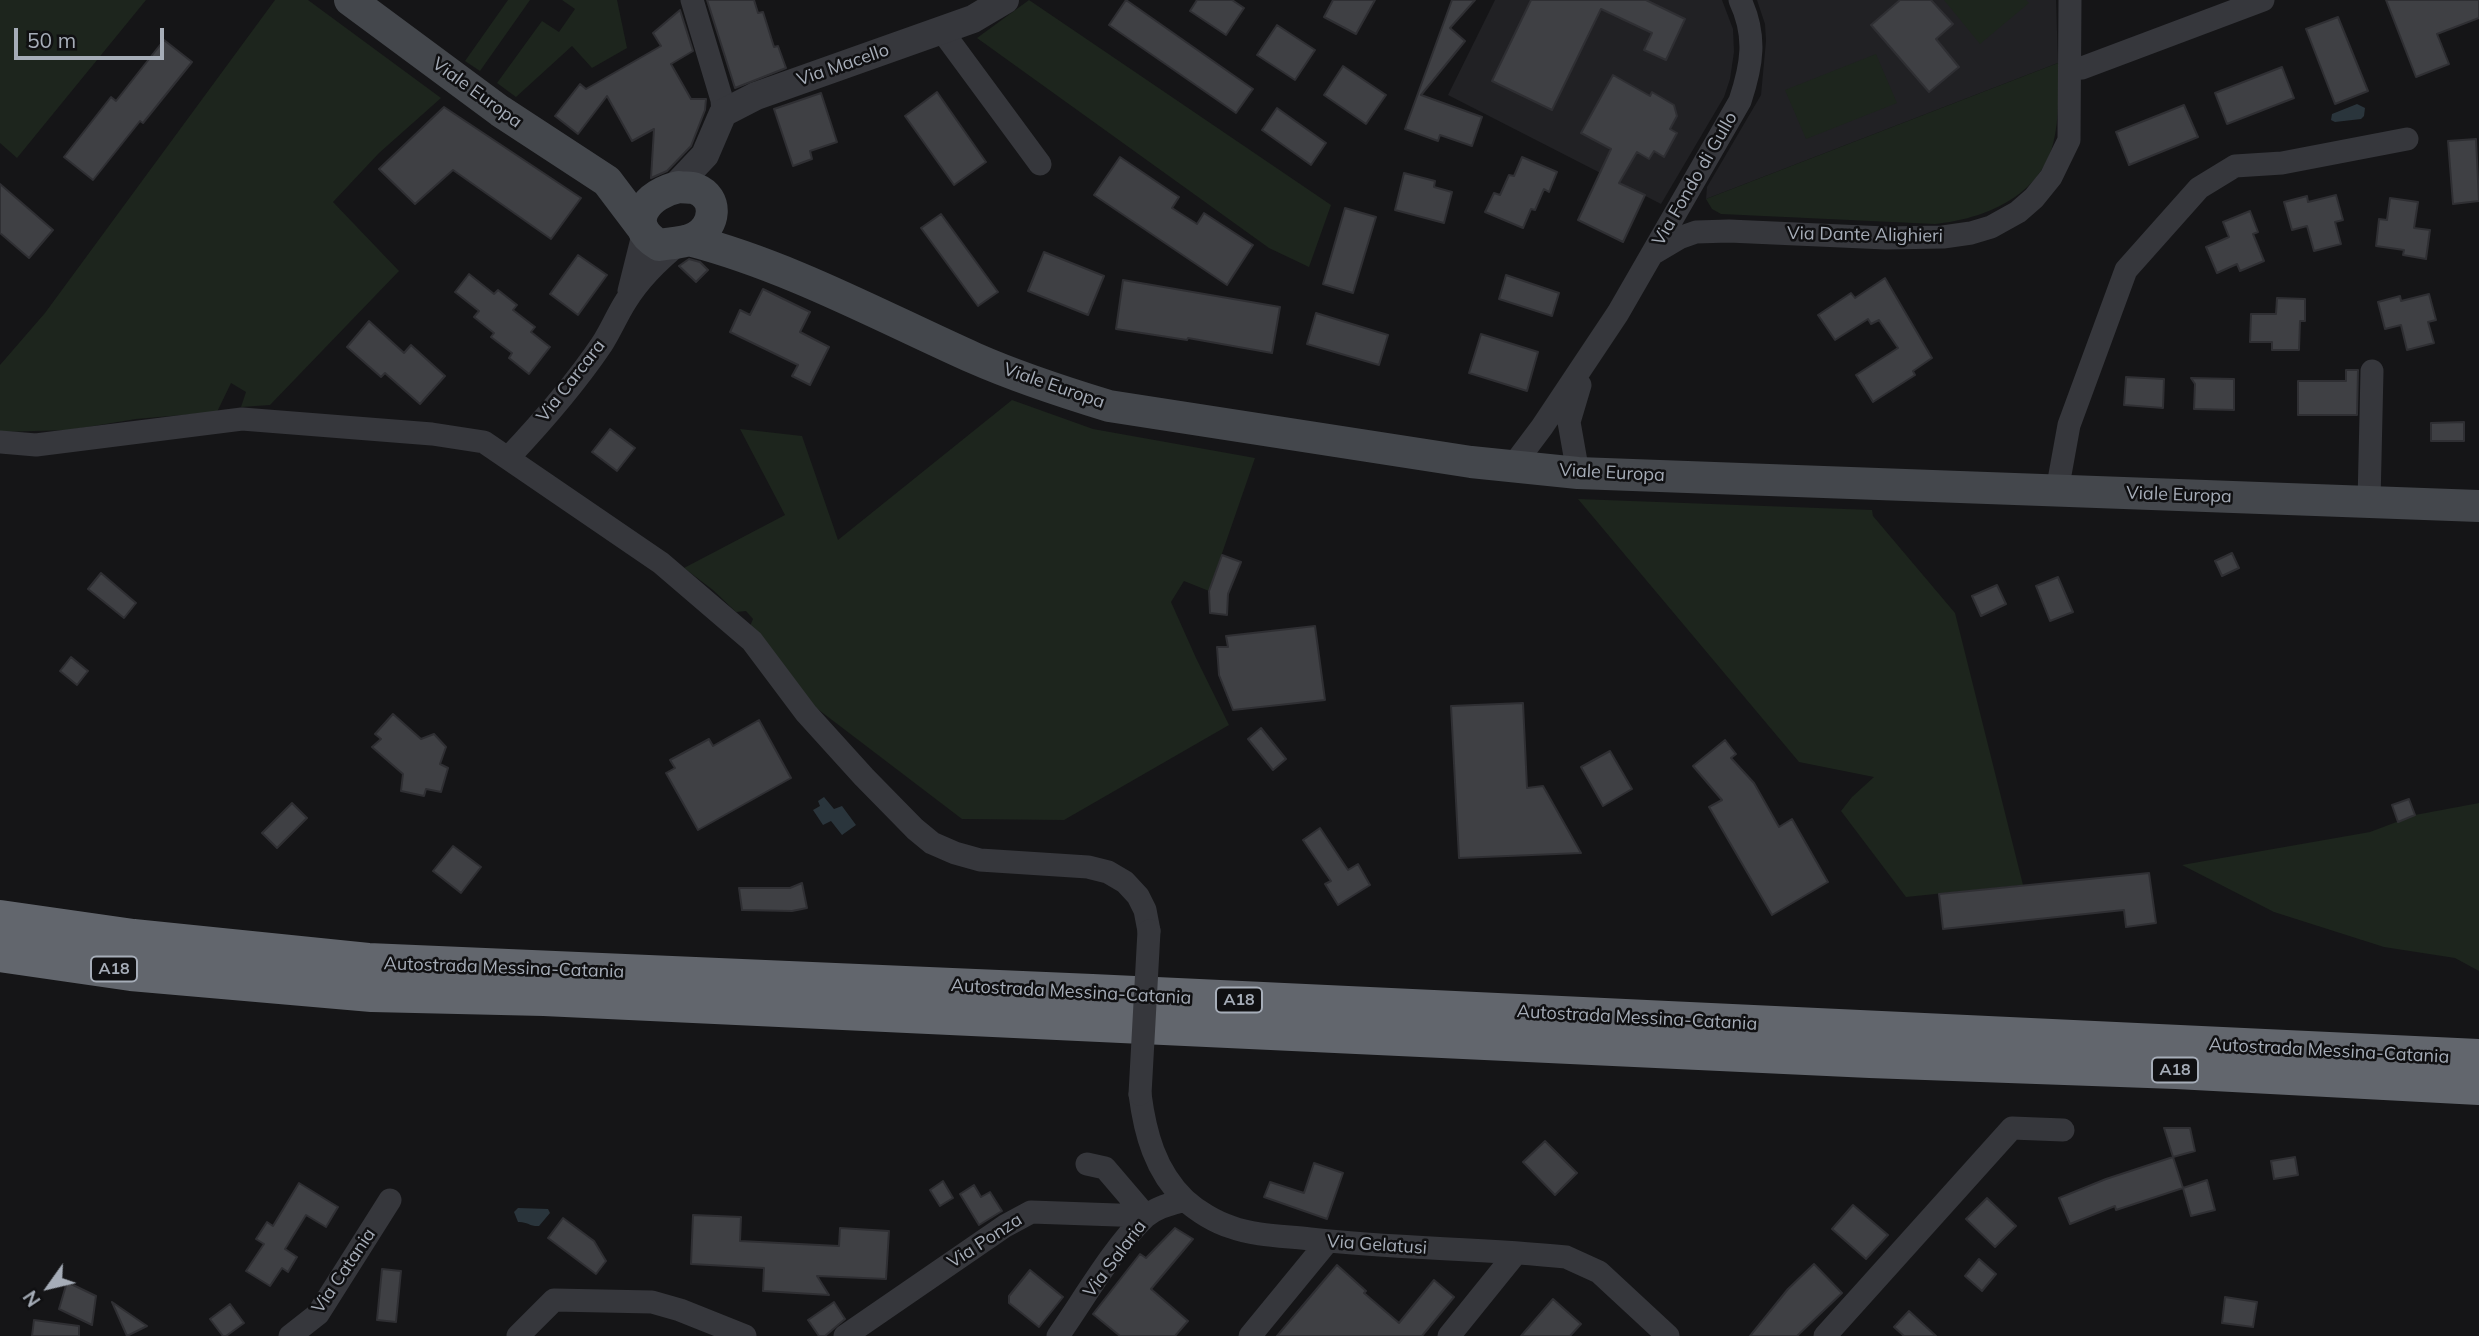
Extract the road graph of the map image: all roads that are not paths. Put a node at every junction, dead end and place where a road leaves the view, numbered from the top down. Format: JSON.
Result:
{"nodes":[{"id":1,"x":350,"y":0,"type":"edge"},
{"id":2,"x":692,"y":0,"type":"edge"},
{"id":3,"x":1005,"y":0,"type":"edge"},
{"id":4,"x":1740,"y":0,"type":"edge"},
{"id":5,"x":2070,"y":0,"type":"edge"},
{"id":6,"x":2263,"y":0,"type":"edge"},
{"id":7,"x":942,"y":31,"type":"junction"},
{"id":8,"x":2070,"y":69,"type":"junction"},
{"id":9,"x":723,"y":113,"type":"junction"},
{"id":10,"x":2407,"y":139,"type":"dead end"},
{"id":11,"x":705,"y":155,"type":"junction"},
{"id":12,"x":1040,"y":164,"type":"dead end"},
{"id":13,"x":607,"y":181,"type":"junction"},
{"id":14,"x":668,"y":190,"type":"junction"},
{"id":15,"x":1686,"y":195,"type":"junction"},
{"id":16,"x":711,"y":206,"type":"junction"},
{"id":17,"x":643,"y":229,"type":"junction"},
{"id":18,"x":1729,"y":231,"type":"junction"},
{"id":19,"x":686,"y":241,"type":"junction"},
{"id":20,"x":1652,"y":254,"type":"junction"},
{"id":21,"x":778,"y":269,"type":"junction"},
{"id":22,"x":626,"y":300,"type":"junction"},
{"id":23,"x":1595,"y":346,"type":"junction"},
{"id":24,"x":2372,"y":372,"type":"dead end"},
{"id":25,"x":0,"y":442,"type":"edge"},
{"id":26,"x":509,"y":457,"type":"junction"},
{"id":27,"x":1512,"y":467,"type":"junction"},
{"id":28,"x":1578,"y":473,"type":"junction"},
{"id":29,"x":2057,"y":491,"type":"junction"},
{"id":30,"x":2369,"y":502,"type":"junction"},
{"id":31,"x":2479,"y":506,"type":"edge"},
{"id":32,"x":0,"y":919,"type":"edge"},
{"id":33,"x":0,"y":953,"type":"edge"},
{"id":34,"x":229,"y":979,"type":"junction"},
{"id":35,"x":2479,"y":1058,"type":"edge"},
{"id":36,"x":2479,"y":1074,"type":"edge"},
{"id":37,"x":2479,"y":1086,"type":"edge"},
{"id":38,"x":2063,"y":1130,"type":"dead end"},
{"id":39,"x":1087,"y":1164,"type":"dead end"},
{"id":40,"x":1185,"y":1199,"type":"junction"},
{"id":41,"x":390,"y":1200,"type":"dead end"},
{"id":42,"x":1146,"y":1216,"type":"junction"},
{"id":43,"x":1328,"y":1241,"type":"junction"},
{"id":44,"x":1516,"y":1253,"type":"junction"},
{"id":45,"x":290,"y":1336,"type":"edge"},
{"id":46,"x":518,"y":1336,"type":"edge"},
{"id":47,"x":745,"y":1336,"type":"edge"},
{"id":48,"x":845,"y":1336,"type":"edge"},
{"id":49,"x":1058,"y":1336,"type":"edge"},
{"id":50,"x":1250,"y":1336,"type":"edge"},
{"id":51,"x":1449,"y":1336,"type":"edge"},
{"id":52,"x":1668,"y":1336,"type":"edge"},
{"id":53,"x":1825,"y":1336,"type":"edge"}],
"edges":[{"from":1,"to":13,"type":"main road","name":"Viale Europa"},
{"from":2,"to":9,"type":"street"},
{"from":3,"to":7,"type":"street","name":"Via Macello"},
{"from":4,"to":15,"type":"street","name":"Via Fondo di Gullo"},
{"from":5,"to":8,"type":"street","name":"Via Dante Alighieri"},
{"from":6,"to":8,"type":"street"},
{"from":7,"to":9,"type":"street","name":"Via Macello"},
{"from":7,"to":12,"type":"street"},
{"from":8,"to":18,"type":"street","name":"Via Dante Alighieri"},
{"from":9,"to":11,"type":"street"},
{"from":10,"to":29,"type":"street"},
{"from":11,"to":14,"type":"street"},
{"from":11,"to":16,"type":"street"},
{"from":13,"to":14,"type":"main road"},
{"from":13,"to":17,"type":"main road"},
{"from":14,"to":16,"type":"main road"},
{"from":14,"to":17,"type":"main road"},
{"from":15,"to":18,"type":"street"},
{"from":15,"to":20,"type":"street","name":"Via Fondo di Gullo"},
{"from":16,"to":19,"type":"main road"},
{"from":16,"to":21,"type":"main road"},
{"from":17,"to":19,"type":"main road"},
{"from":17,"to":22,"type":"street"},
{"from":18,"to":20,"type":"street","name":"Via Dante Alighieri"},
{"from":19,"to":21,"type":"main road"},
{"from":19,"to":22,"type":"street"},
{"from":20,"to":23,"type":"street","name":"Via Fondo di Gullo"},
{"from":21,"to":27,"type":"main road","name":"Viale Europa"},
{"from":22,"to":26,"type":"street","name":"Via Carcara"},
{"from":23,"to":27,"type":"street"},
{"from":23,"to":28,"type":"street"},
{"from":24,"to":30,"type":"street"},
{"from":25,"to":26,"type":"street"},
{"from":26,"to":40,"type":"street","name":"Via Gelatusi","bridge":true},
{"from":27,"to":28,"type":"main road","name":"Viale Europa"},
{"from":28,"to":29,"type":"main road","name":"Viale Europa"},
{"from":29,"to":30,"type":"main road","name":"Viale Europa"},
{"from":30,"to":31,"type":"main road","name":"Viale Europa"},
{"from":32,"to":35,"type":"highway","name":"Autostrada Messina-Catania","number":"A18"},
{"from":33,"to":34,"type":"highway","name":"Autostrada Messina-Catania","number":"A18"},
{"from":34,"to":36,"type":"highway"},
{"from":34,"to":37,"type":"highway","name":"Autostrada Messina-Catania","number":"A18"},
{"from":38,"to":53,"type":"street"},
{"from":39,"to":42,"type":"street"},
{"from":40,"to":42,"type":"street","name":"Via Salaria"},
{"from":40,"to":43,"type":"street","name":"Via Gelatusi"},
{"from":41,"to":45,"type":"street","name":"Via Catania"},
{"from":42,"to":48,"type":"street","name":"Via Ponza"},
{"from":42,"to":49,"type":"street","name":"Via Salaria"},
{"from":43,"to":44,"type":"street","name":"Via Gelatusi"},
{"from":43,"to":50,"type":"street"},
{"from":44,"to":51,"type":"street"},
{"from":44,"to":52,"type":"street","name":"Via Gelatusi"},
{"from":46,"to":47,"type":"street"}]}
